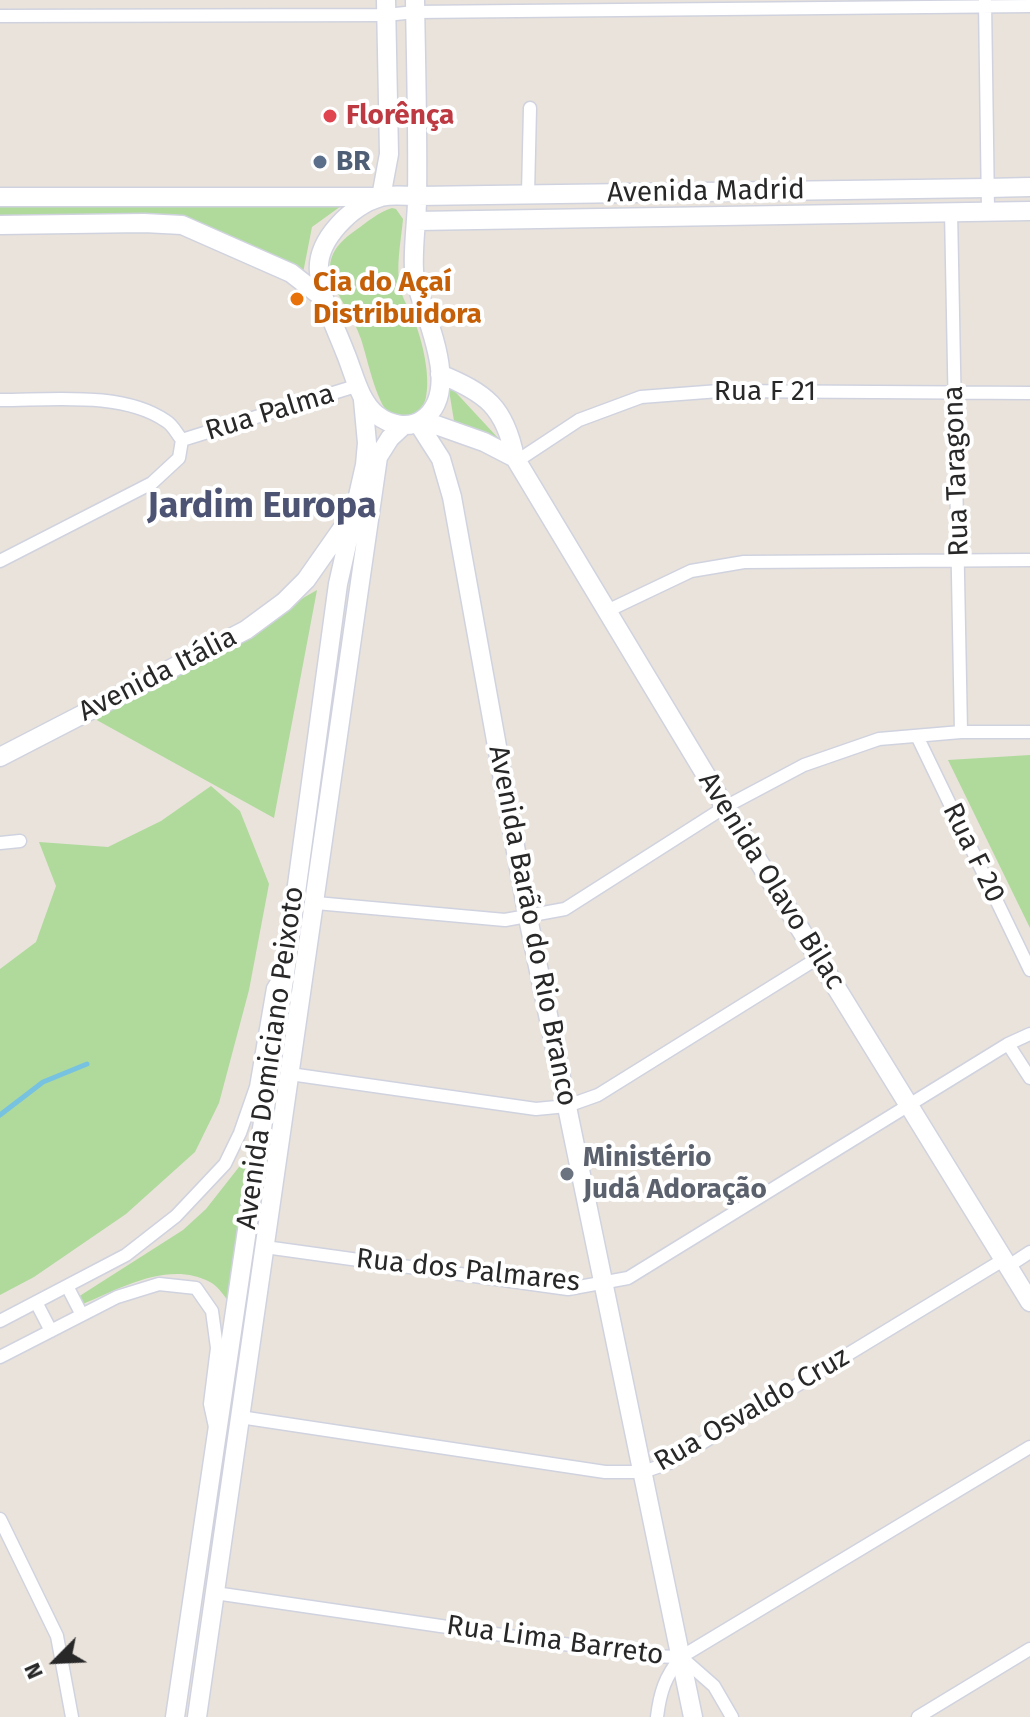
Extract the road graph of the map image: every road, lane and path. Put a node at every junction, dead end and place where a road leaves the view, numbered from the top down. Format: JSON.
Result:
{"nodes":[{"id":1,"x":985,"y":3,"type":"edge"},
{"id":2,"x":415,"y":6,"type":"edge"},
{"id":3,"x":1030,"y":6,"type":"edge"},
{"id":4,"x":386,"y":8,"type":"edge"},
{"id":5,"x":0,"y":16,"type":"edge"},
{"id":6,"x":530,"y":108,"type":"dead end"},
{"id":7,"x":1030,"y":187,"type":"edge"},
{"id":8,"x":987,"y":188,"type":"junction"},
{"id":9,"x":528,"y":194,"type":"junction"},
{"id":10,"x":417,"y":196,"type":"junction"},
{"id":11,"x":0,"y":197,"type":"edge"},
{"id":12,"x":381,"y":197,"type":"junction"},
{"id":13,"x":951,"y":210,"type":"junction"},
{"id":14,"x":988,"y":210,"type":"junction"},
{"id":15,"x":1030,"y":211,"type":"edge"},
{"id":16,"x":416,"y":221,"type":"junction"},
{"id":17,"x":0,"y":225,"type":"edge"},
{"id":18,"x":323,"y":298,"type":"junction"},
{"id":19,"x":440,"y":374,"type":"junction"},
{"id":20,"x":361,"y":392,"type":"junction"},
{"id":21,"x":955,"y":392,"type":"junction"},
{"id":22,"x":1030,"y":393,"type":"edge"},
{"id":23,"x":0,"y":400,"type":"edge"},
{"id":24,"x":415,"y":423,"type":"junction"},
{"id":25,"x":182,"y":440,"type":"junction"},
{"id":26,"x":516,"y":460,"type":"junction"},
{"id":27,"x":353,"y":512,"type":"junction"},
{"id":28,"x":960,"y":560,"type":"junction"},
{"id":29,"x":1030,"y":560,"type":"edge"},
{"id":30,"x":0,"y":561,"type":"edge"},
{"id":31,"x":306,"y":580,"type":"junction"},
{"id":32,"x":338,"y":584,"type":"junction"},
{"id":33,"x":607,"y":611,"type":"junction"},
{"id":34,"x":961,"y":732,"type":"junction"},
{"id":35,"x":1030,"y":732,"type":"edge"},
{"id":36,"x":917,"y":736,"type":"junction"},
{"id":37,"x":0,"y":757,"type":"edge"},
{"id":38,"x":725,"y":807,"type":"junction"},
{"id":39,"x":20,"y":841,"type":"dead end"},
{"id":40,"x":0,"y":843,"type":"edge"},
{"id":41,"x":316,"y":903,"type":"junction"},
{"id":42,"x":528,"y":918,"type":"junction"},
{"id":43,"x":818,"y":958,"type":"junction"},
{"id":44,"x":286,"y":966,"type":"junction"},
{"id":45,"x":1030,"y":970,"type":"edge"},
{"id":46,"x":1030,"y":1034,"type":"edge"},
{"id":47,"x":1008,"y":1044,"type":"junction"},
{"id":48,"x":290,"y":1074,"type":"junction"},
{"id":49,"x":1030,"y":1078,"type":"edge"},
{"id":50,"x":909,"y":1103,"type":"junction"},
{"id":51,"x":567,"y":1106,"type":"junction"},
{"id":52,"x":265,"y":1247,"type":"junction"},
{"id":53,"x":1030,"y":1252,"type":"edge"},
{"id":54,"x":1005,"y":1263,"type":"junction"},
{"id":55,"x":604,"y":1284,"type":"junction"},
{"id":56,"x":67,"y":1286,"type":"junction"},
{"id":57,"x":36,"y":1302,"type":"junction"},
{"id":58,"x":1030,"y":1302,"type":"edge"},
{"id":59,"x":82,"y":1315,"type":"junction"},
{"id":60,"x":0,"y":1321,"type":"edge"},
{"id":61,"x":51,"y":1331,"type":"junction"},
{"id":62,"x":0,"y":1357,"type":"edge"},
{"id":63,"x":240,"y":1417,"type":"junction"},
{"id":64,"x":215,"y":1430,"type":"junction"},
{"id":65,"x":1030,"y":1447,"type":"edge"},
{"id":66,"x":643,"y":1472,"type":"junction"},
{"id":67,"x":0,"y":1519,"type":"edge"},
{"id":68,"x":215,"y":1593,"type":"junction"},
{"id":69,"x":1030,"y":1649,"type":"edge"},
{"id":70,"x":681,"y":1657,"type":"junction"},
{"id":71,"x":72,"y":1717,"type":"edge"},
{"id":72,"x":175,"y":1717,"type":"edge"},
{"id":73,"x":197,"y":1717,"type":"edge"},
{"id":74,"x":657,"y":1717,"type":"edge"},
{"id":75,"x":693,"y":1717,"type":"edge"},
{"id":76,"x":732,"y":1717,"type":"edge"},
{"id":77,"x":918,"y":1717,"type":"edge"}],
"edges":[{"from":1,"to":2,"type":"street"},
{"from":1,"to":3,"type":"street"},
{"from":1,"to":8,"type":"street"},
{"from":2,"to":4,"type":"street"},
{"from":2,"to":10,"type":"main road"},
{"from":4,"to":5,"type":"street"},
{"from":4,"to":12,"type":"main road"},
{"from":6,"to":9,"type":"street"},
{"from":7,"to":8,"type":"main road","name":"Avenida Madrid"},
{"from":8,"to":9,"type":"main road","name":"Avenida Madrid"},
{"from":8,"to":14,"type":"street"},
{"from":9,"to":10,"type":"main road","name":"Avenida Madrid"},
{"from":10,"to":12,"type":"main road","name":"Avenida Madrid"},
{"from":10,"to":16,"type":"main road"},
{"from":11,"to":12,"type":"main road","name":"Avenida Madrid"},
{"from":12,"to":18,"type":"main road"},
{"from":13,"to":14,"type":"main road","name":"Avenida Madrid"},
{"from":13,"to":16,"type":"main road","name":"Avenida Madrid"},
{"from":13,"to":21,"type":"street","name":"Rua Taragona"},
{"from":14,"to":15,"type":"main road","name":"Avenida Madrid"},
{"from":16,"to":19,"type":"main road"},
{"from":17,"to":18,"type":"main road"},
{"from":18,"to":20,"type":"main road"},
{"from":19,"to":24,"type":"main road","name":"Avenida Domiciano Peixoto"},
{"from":19,"to":26,"type":"main road","name":"Avenida Olavo Bilac"},
{"from":20,"to":24,"type":"main road"},
{"from":20,"to":25,"type":"street","name":"Rua Palma"},
{"from":20,"to":27,"type":"main road","name":"Avenida Domiciano Peixoto"},
{"from":21,"to":22,"type":"street","name":"Rua F 21"},
{"from":21,"to":26,"type":"street","name":"Rua F 21"},
{"from":21,"to":28,"type":"street","name":"Rua Taragona"},
{"from":23,"to":25,"type":"street"},
{"from":24,"to":26,"type":"main road"},
{"from":24,"to":41,"type":"main road","name":"Avenida Domiciano Peixoto"},
{"from":24,"to":42,"type":"main road","name":"Avenida Barão do Rio Branco"},
{"from":25,"to":30,"type":"street"},
{"from":26,"to":33,"type":"main road","name":"Avenida Olavo Bilac"},
{"from":27,"to":31,"type":"main road","name":"Avenida Itália"},
{"from":27,"to":32,"type":"main road","name":"Avenida Domiciano Peixoto"},
{"from":28,"to":29,"type":"street"},
{"from":28,"to":33,"type":"street"},
{"from":28,"to":34,"type":"street","name":"Rua Taragona"},
{"from":31,"to":32,"type":"main road"},
{"from":31,"to":37,"type":"main road","name":"Avenida Itália"},
{"from":32,"to":44,"type":"main road","name":"Avenida Domiciano Peixoto"},
{"from":33,"to":38,"type":"main road","name":"Avenida Olavo Bilac"},
{"from":34,"to":35,"type":"street"},
{"from":34,"to":36,"type":"street"},
{"from":36,"to":38,"type":"street"},
{"from":36,"to":45,"type":"street","name":"Rua F 20"},
{"from":38,"to":42,"type":"street"},
{"from":38,"to":43,"type":"main road","name":"Avenida Olavo Bilac"},
{"from":39,"to":40,"type":"street"},
{"from":41,"to":42,"type":"street"},
{"from":41,"to":48,"type":"main road","name":"Avenida Domiciano Peixoto"},
{"from":42,"to":51,"type":"main road","name":"Avenida Barão do Rio Branco"},
{"from":43,"to":50,"type":"main road","name":"Avenida Olavo Bilac"},
{"from":43,"to":51,"type":"street"},
{"from":44,"to":56,"type":"street"},
{"from":44,"to":64,"type":"main road","name":"Avenida Domiciano Peixoto"},
{"from":46,"to":47,"type":"street"},
{"from":47,"to":49,"type":"street"},
{"from":47,"to":50,"type":"street"},
{"from":48,"to":51,"type":"street"},
{"from":48,"to":52,"type":"main road","name":"Avenida Domiciano Peixoto"},
{"from":50,"to":54,"type":"main road","name":"Avenida Olavo Bilac"},
{"from":50,"to":55,"type":"street","name":"Rua dos Palmares"},
{"from":51,"to":55,"type":"main road","name":"Avenida Barão do Rio Branco"},
{"from":52,"to":55,"type":"street","name":"Rua dos Palmares"},
{"from":52,"to":63,"type":"main road","name":"Avenida Domiciano Peixoto"},
{"from":53,"to":54,"type":"street"},
{"from":54,"to":58,"type":"main road","name":"Avenida Olavo Bilac"},
{"from":54,"to":66,"type":"street","name":"Rua Osvaldo Cruz"},
{"from":55,"to":66,"type":"main road","name":"Avenida Barão do Rio Branco"},
{"from":56,"to":57,"type":"street"},
{"from":56,"to":59,"type":"street"},
{"from":57,"to":60,"type":"street"},
{"from":57,"to":61,"type":"street"},
{"from":59,"to":61,"type":"street"},
{"from":59,"to":64,"type":"street"},
{"from":61,"to":62,"type":"street"},
{"from":63,"to":66,"type":"street","name":"Rua Osvaldo Cruz"},
{"from":63,"to":68,"type":"main road","name":"Avenida Domiciano Peixoto"},
{"from":64,"to":72,"type":"main road","name":"Avenida Domiciano Peixoto"},
{"from":65,"to":70,"type":"street","name":"Rua Lima Barreto"},
{"from":66,"to":70,"type":"main road","name":"Avenida Barão do Rio Branco"},
{"from":67,"to":71,"type":"street"},
{"from":68,"to":70,"type":"street","name":"Rua Lima Barreto"},
{"from":68,"to":73,"type":"main road","name":"Avenida Domiciano Peixoto"},
{"from":69,"to":77,"type":"street"},
{"from":70,"to":74,"type":"street"},
{"from":70,"to":75,"type":"main road","name":"Avenida Barão do Rio Branco"},
{"from":70,"to":76,"type":"street"}]}
